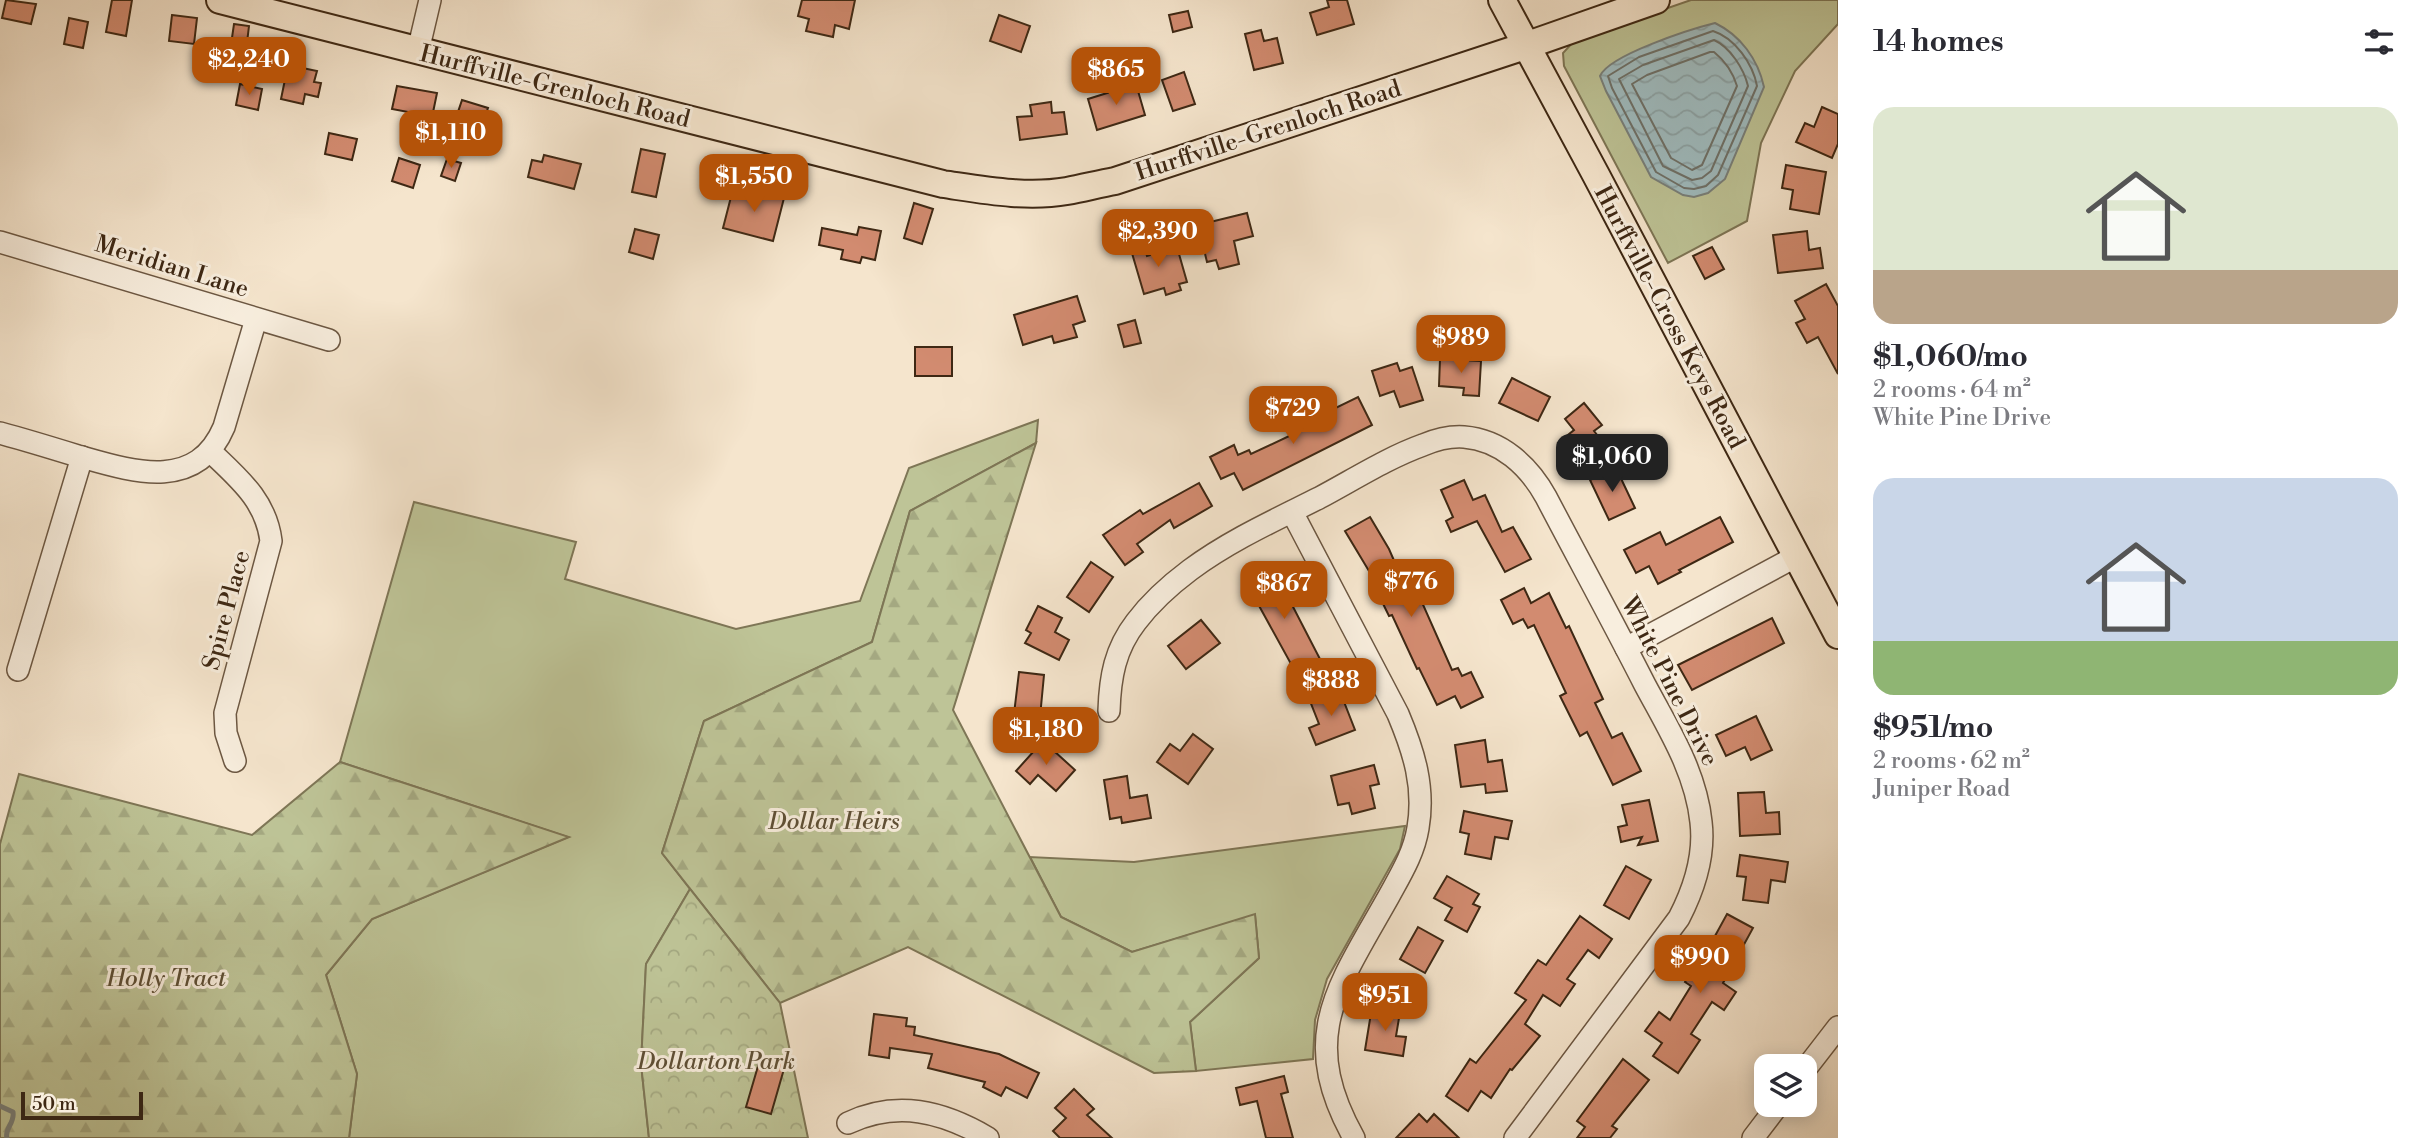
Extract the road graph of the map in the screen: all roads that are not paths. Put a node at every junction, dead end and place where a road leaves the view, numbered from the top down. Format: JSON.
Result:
{"nodes":[{"id":1,"x":220,"y":0,"type":"edge"},
{"id":2,"x":430,"y":0,"type":"edge"},
{"id":3,"x":1502,"y":0,"type":"edge"},
{"id":4,"x":1657,"y":0,"type":"edge"},
{"id":5,"x":1525,"y":46,"type":"junction"},
{"id":6,"x":418,"y":51,"type":"junction"},
{"id":7,"x":0,"y":242,"type":"edge"},
{"id":8,"x":256,"y":318,"type":"junction"},
{"id":9,"x":329,"y":340,"type":"dead end"},
{"id":10,"x":0,"y":433,"type":"edge"},
{"id":11,"x":210,"y":451,"type":"junction"},
{"id":12,"x":82,"y":457,"type":"junction"},
{"id":13,"x":1292,"y":512,"type":"junction"},
{"id":14,"x":1795,"y":557,"type":"junction"},
{"id":15,"x":1838,"y":635,"type":"edge"},
{"id":16,"x":1626,"y":648,"type":"junction"},
{"id":17,"x":18,"y":670,"type":"dead end"},
{"id":18,"x":1109,"y":711,"type":"dead end"},
{"id":19,"x":234,"y":761,"type":"dead end"},
{"id":20,"x":1838,"y":1027,"type":"edge"},
{"id":21,"x":1817,"y":1054,"type":"edge"},
{"id":22,"x":1769,"y":1117,"type":"edge"},
{"id":23,"x":848,"y":1123,"type":"dead end"},
{"id":24,"x":988,"y":1138,"type":"edge"},
{"id":25,"x":1354,"y":1138,"type":"edge"},
{"id":26,"x":1515,"y":1138,"type":"edge"},
{"id":27,"x":1753,"y":1138,"type":"edge"}],
"edges":[{"from":1,"to":6,"type":"main road","name":"Hurffville-Grenloch Road"},
{"from":2,"to":6,"type":"street"},
{"from":3,"to":5,"type":"main road","name":"Hurffville-Cross Keys Road"},
{"from":4,"to":5,"type":"main road","name":"Hurffville-Grenloch Road"},
{"from":5,"to":6,"type":"main road","name":"Hurffville-Grenloch Road"},
{"from":5,"to":14,"type":"main road","name":"Hurffville-Cross Keys Road"},
{"from":7,"to":8,"type":"street","name":"Meridian Lane"},
{"from":8,"to":9,"type":"street","name":"Meridian Lane"},
{"from":8,"to":11,"type":"street"},
{"from":10,"to":12,"type":"street"},
{"from":11,"to":12,"type":"street"},
{"from":11,"to":19,"type":"street","name":"Spire Place"},
{"from":12,"to":17,"type":"street"},
{"from":13,"to":16,"type":"street","name":"White Pine Drive"},
{"from":13,"to":18,"type":"street","name":"White Pine Drive"},
{"from":13,"to":25,"type":"street"},
{"from":14,"to":15,"type":"main road","name":"Hurffville-Cross Keys Road"},
{"from":14,"to":16,"type":"street"},
{"from":16,"to":26,"type":"street","name":"White Pine Drive"},
{"from":20,"to":21,"type":"street"},
{"from":22,"to":27,"type":"street"},
{"from":23,"to":24,"type":"street"}]}
